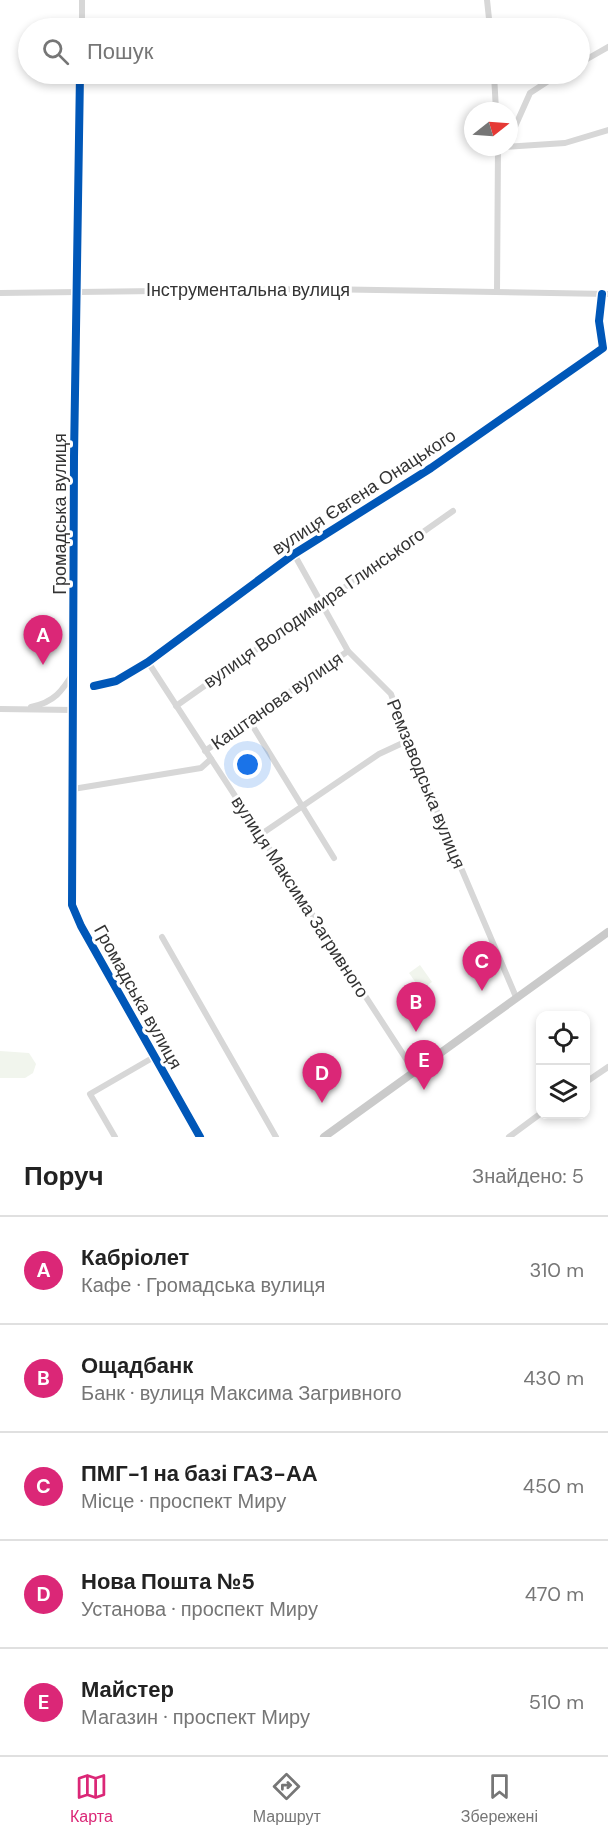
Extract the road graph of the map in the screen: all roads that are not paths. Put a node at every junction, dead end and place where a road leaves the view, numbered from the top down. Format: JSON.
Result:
{"nodes":[{"id":1,"x":82,"y":0,"type":"edge"},
{"id":2,"x":487,"y":0,"type":"edge"},
{"id":3,"x":81,"y":18,"type":"edge"},
{"id":4,"x":489,"y":18,"type":"edge"},
{"id":5,"x":608,"y":47,"type":"edge"},
{"id":6,"x":590,"y":57,"type":"edge"},
{"id":7,"x":80,"y":84,"type":"edge"},
{"id":8,"x":495,"y":84,"type":"edge"},
{"id":9,"x":544,"y":84,"type":"edge"},
{"id":10,"x":496,"y":102,"type":"edge"},
{"id":11,"x":518,"y":120,"type":"edge"},
{"id":12,"x":608,"y":130,"type":"edge"},
{"id":13,"x":518,"y":146,"type":"edge"},
{"id":14,"x":499,"y":156,"type":"edge"},
{"id":15,"x":501,"y":156,"type":"edge"},
{"id":16,"x":499,"y":160,"type":"junction"},
{"id":17,"x":78,"y":292,"type":"junction"},
{"id":18,"x":497,"y":292,"type":"junction"},
{"id":19,"x":0,"y":293,"type":"edge"},
{"id":20,"x":605,"y":294,"type":"edge"},
{"id":21,"x":453,"y":511,"type":"dead end"},
{"id":22,"x":294,"y":554,"type":"junction"},
{"id":23,"x":321,"y":605,"type":"junction"},
{"id":24,"x":348,"y":651,"type":"junction"},
{"id":25,"x":148,"y":662,"type":"junction"},
{"id":26,"x":75,"y":671,"type":"junction"},
{"id":27,"x":94,"y":686,"type":"dead end"},
{"id":28,"x":176,"y":706,"type":"junction"},
{"id":29,"x":0,"y":709,"type":"edge"},
{"id":30,"x":22,"y":709,"type":"junction"},
{"id":31,"x":74,"y":710,"type":"junction"},
{"id":32,"x":249,"y":720,"type":"junction"},
{"id":33,"x":407,"y":741,"type":"junction"},
{"id":34,"x":205,"y":751,"type":"junction"},
{"id":35,"x":211,"y":759,"type":"junction"},
{"id":36,"x":72,"y":789,"type":"junction"},
{"id":37,"x":303,"y":807,"type":"junction"},
{"id":38,"x":260,"y":835,"type":"junction"},
{"id":39,"x":334,"y":858,"type":"dead end"},
{"id":40,"x":608,"y":932,"type":"edge"},
{"id":41,"x":162,"y":937,"type":"dead end"},
{"id":42,"x":516,"y":997,"type":"junction"},
{"id":43,"x":154,"y":1057,"type":"junction"},
{"id":44,"x":608,"y":1067,"type":"edge"},
{"id":45,"x":414,"y":1071,"type":"junction"},
{"id":46,"x":590,"y":1080,"type":"edge"},
{"id":47,"x":536,"y":1117,"type":"edge"},
{"id":48,"x":337,"y":1134,"type":"edge"},
{"id":49,"x":115,"y":1137,"type":"edge"},
{"id":50,"x":200,"y":1137,"type":"edge"},
{"id":51,"x":276,"y":1137,"type":"edge"},
{"id":52,"x":324,"y":1137,"type":"edge"},
{"id":53,"x":509,"y":1137,"type":"edge"}],
"edges":[{"from":1,"to":3,"type":"street"},
{"from":2,"to":4,"type":"street"},
{"from":5,"to":6,"type":"street"},
{"from":7,"to":17,"type":"street","name":"Громадська вулиця"},
{"from":8,"to":10,"type":"street"},
{"from":9,"to":11,"type":"street"},
{"from":12,"to":13,"type":"street"},
{"from":14,"to":16,"type":"street"},
{"from":15,"to":16,"type":"street"},
{"from":16,"to":18,"type":"street"},
{"from":17,"to":18,"type":"street","name":"Інструментальна вулиця"},
{"from":17,"to":19,"type":"street","name":"Інструментальна вулиця"},
{"from":17,"to":26,"type":"street","name":"Громадська вулиця"},
{"from":18,"to":20,"type":"street","name":"Інструментальна вулиця"},
{"from":20,"to":22,"type":"street","name":"вулиця Євгена Онацького"},
{"from":21,"to":23,"type":"street","name":"вулиця Володимира Глинського"},
{"from":22,"to":23,"type":"street","name":"Ремзаводська вулиця"},
{"from":22,"to":25,"type":"street","name":"вулиця Євгена Онацького"},
{"from":23,"to":24,"type":"street","name":"Ремзаводська вулиця"},
{"from":23,"to":28,"type":"street","name":"вулиця Володимира Глинського"},
{"from":24,"to":32,"type":"street","name":"Каштанова вулиця"},
{"from":24,"to":33,"type":"street","name":"Ремзаводська вулиця"},
{"from":25,"to":27,"type":"street","name":"вулиця Євгена Онацького"},
{"from":25,"to":28,"type":"street","name":"вулиця Максима Загривного"},
{"from":26,"to":30,"type":"street"},
{"from":26,"to":31,"type":"street","name":"Громадська вулиця"},
{"from":28,"to":34,"type":"street","name":"вулиця Максима Загривного"},
{"from":29,"to":30,"type":"street"},
{"from":30,"to":31,"type":"street"},
{"from":31,"to":36,"type":"street","name":"Громадська вулиця"},
{"from":32,"to":34,"type":"street","name":"Каштанова вулиця"},
{"from":32,"to":37,"type":"street"},
{"from":33,"to":37,"type":"street"},
{"from":33,"to":42,"type":"street","name":"Ремзаводська вулиця"},
{"from":34,"to":35,"type":"street","name":"вулиця Максима Загривного"},
{"from":35,"to":36,"type":"street","name":"Каштанова вулиця"},
{"from":35,"to":38,"type":"street","name":"вулиця Максима Загривного"},
{"from":36,"to":43,"type":"street","name":"Громадська вулиця"},
{"from":37,"to":38,"type":"street"},
{"from":37,"to":39,"type":"street"},
{"from":38,"to":45,"type":"street","name":"вулиця Максима Загривного"},
{"from":40,"to":42,"type":"main road"},
{"from":41,"to":51,"type":"street"},
{"from":42,"to":45,"type":"main road"},
{"from":43,"to":49,"type":"street"},
{"from":43,"to":50,"type":"street","name":"Громадська вулиця"},
{"from":44,"to":46,"type":"street"},
{"from":45,"to":48,"type":"main road"},
{"from":47,"to":53,"type":"street"},
{"from":48,"to":52,"type":"main road"}]}
